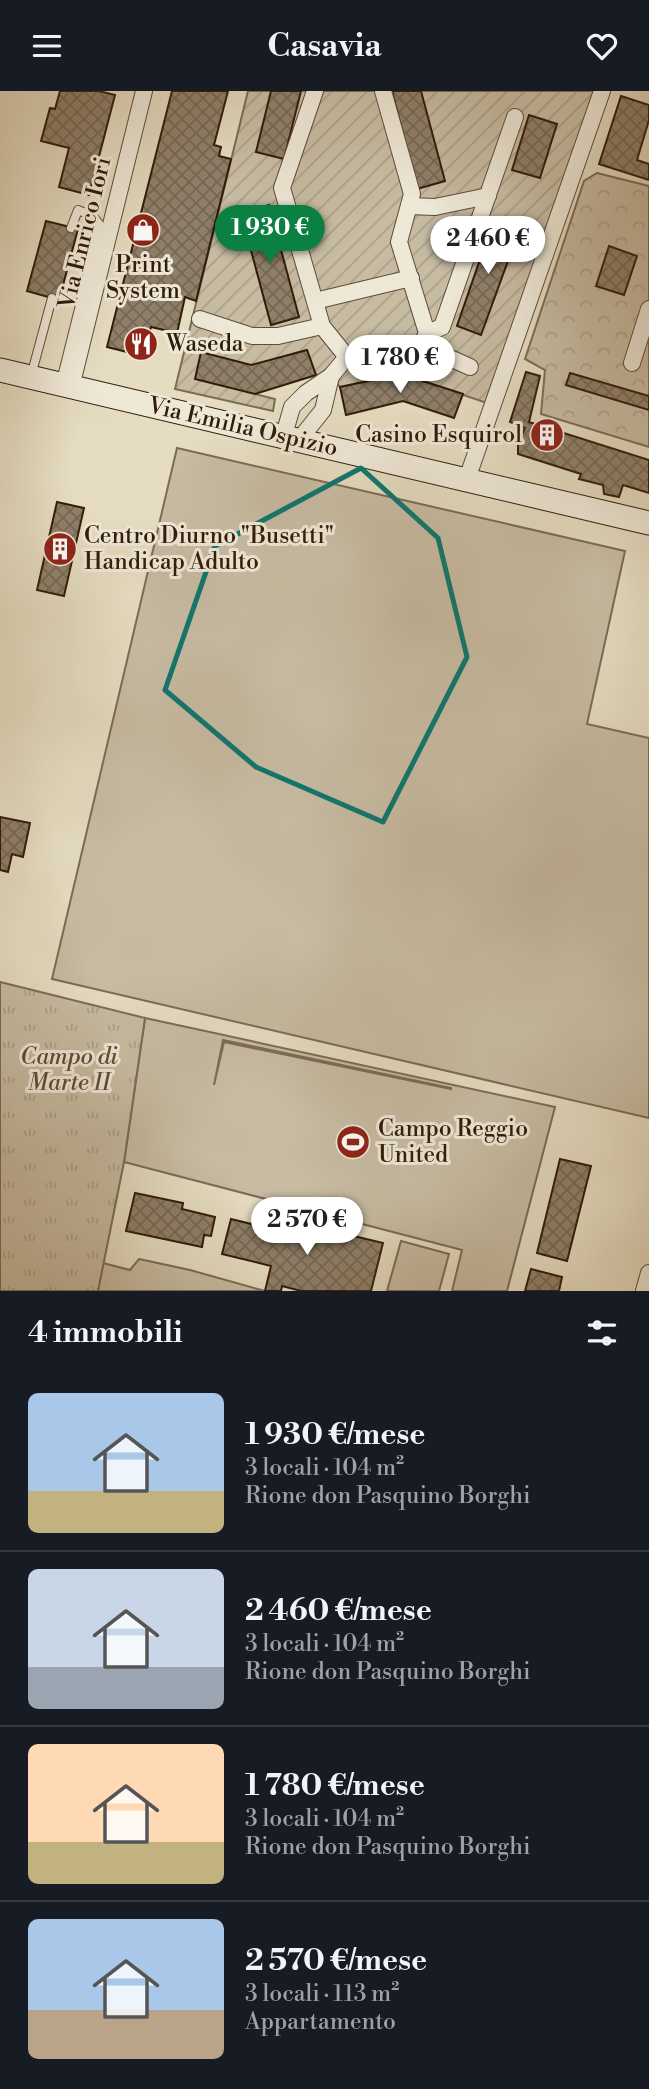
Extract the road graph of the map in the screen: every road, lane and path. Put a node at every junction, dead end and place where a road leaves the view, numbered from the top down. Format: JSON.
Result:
{"nodes":[{"id":1,"x":144,"y":91,"type":"edge"},
{"id":2,"x":315,"y":91,"type":"edge"},
{"id":3,"x":383,"y":91,"type":"edge"},
{"id":4,"x":602,"y":91,"type":"edge"},
{"id":5,"x":515,"y":117,"type":"dead end"},
{"id":6,"x":488,"y":195,"type":"junction"},
{"id":7,"x":409,"y":206,"type":"junction"},
{"id":8,"x":71,"y":228,"type":"dead end"},
{"id":9,"x":411,"y":278,"type":"junction"},
{"id":10,"x":51,"y":297,"type":"dead end"},
{"id":11,"x":315,"y":301,"type":"junction"},
{"id":12,"x":649,"y":309,"type":"edge"},
{"id":13,"x":200,"y":319,"type":"dead end"},
{"id":14,"x":322,"y":326,"type":"junction"},
{"id":15,"x":424,"y":339,"type":"junction"},
{"id":16,"x":346,"y":357,"type":"junction"},
{"id":17,"x":632,"y":363,"type":"dead end"},
{"id":18,"x":470,"y":367,"type":"dead end"},
{"id":19,"x":0,"y":370,"type":"edge"},
{"id":20,"x":331,"y":376,"type":"junction"},
{"id":21,"x":31,"y":377,"type":"junction"},
{"id":22,"x":66,"y":386,"type":"junction"},
{"id":23,"x":292,"y":437,"type":"junction"},
{"id":24,"x":467,"y":479,"type":"junction"},
{"id":25,"x":649,"y":523,"type":"edge"},
{"id":26,"x":649,"y":1273,"type":"edge"},
{"id":27,"x":644,"y":1291,"type":"edge"}],
"edges":[{"from":1,"to":22,"type":"street","name":"Via Enrico Iori"},
{"from":2,"to":11,"type":"street"},
{"from":3,"to":7,"type":"street"},
{"from":4,"to":24,"type":"street"},
{"from":5,"to":6,"type":"street"},
{"from":6,"to":7,"type":"street"},
{"from":6,"to":15,"type":"street"},
{"from":7,"to":9,"type":"street"},
{"from":8,"to":22,"type":"lane"},
{"from":9,"to":11,"type":"street"},
{"from":9,"to":15,"type":"street"},
{"from":10,"to":21,"type":"lane"},
{"from":11,"to":14,"type":"street"},
{"from":12,"to":17,"type":"street"},
{"from":13,"to":14,"type":"street"},
{"from":14,"to":16,"type":"street"},
{"from":15,"to":16,"type":"street"},
{"from":15,"to":18,"type":"street"},
{"from":16,"to":20,"type":"street"},
{"from":19,"to":21,"type":"main road","name":"Via Emilia Ospizio"},
{"from":20,"to":23,"type":"street"},
{"from":20,"to":23,"type":"street"},
{"from":21,"to":22,"type":"main road","name":"Via Emilia Ospizio"},
{"from":22,"to":23,"type":"main road","name":"Via Emilia Ospizio"},
{"from":23,"to":24,"type":"main road","name":"Via Emilia Ospizio"},
{"from":24,"to":25,"type":"main road","name":"Via Emilia Ospizio"},
{"from":26,"to":27,"type":"street"}]}
